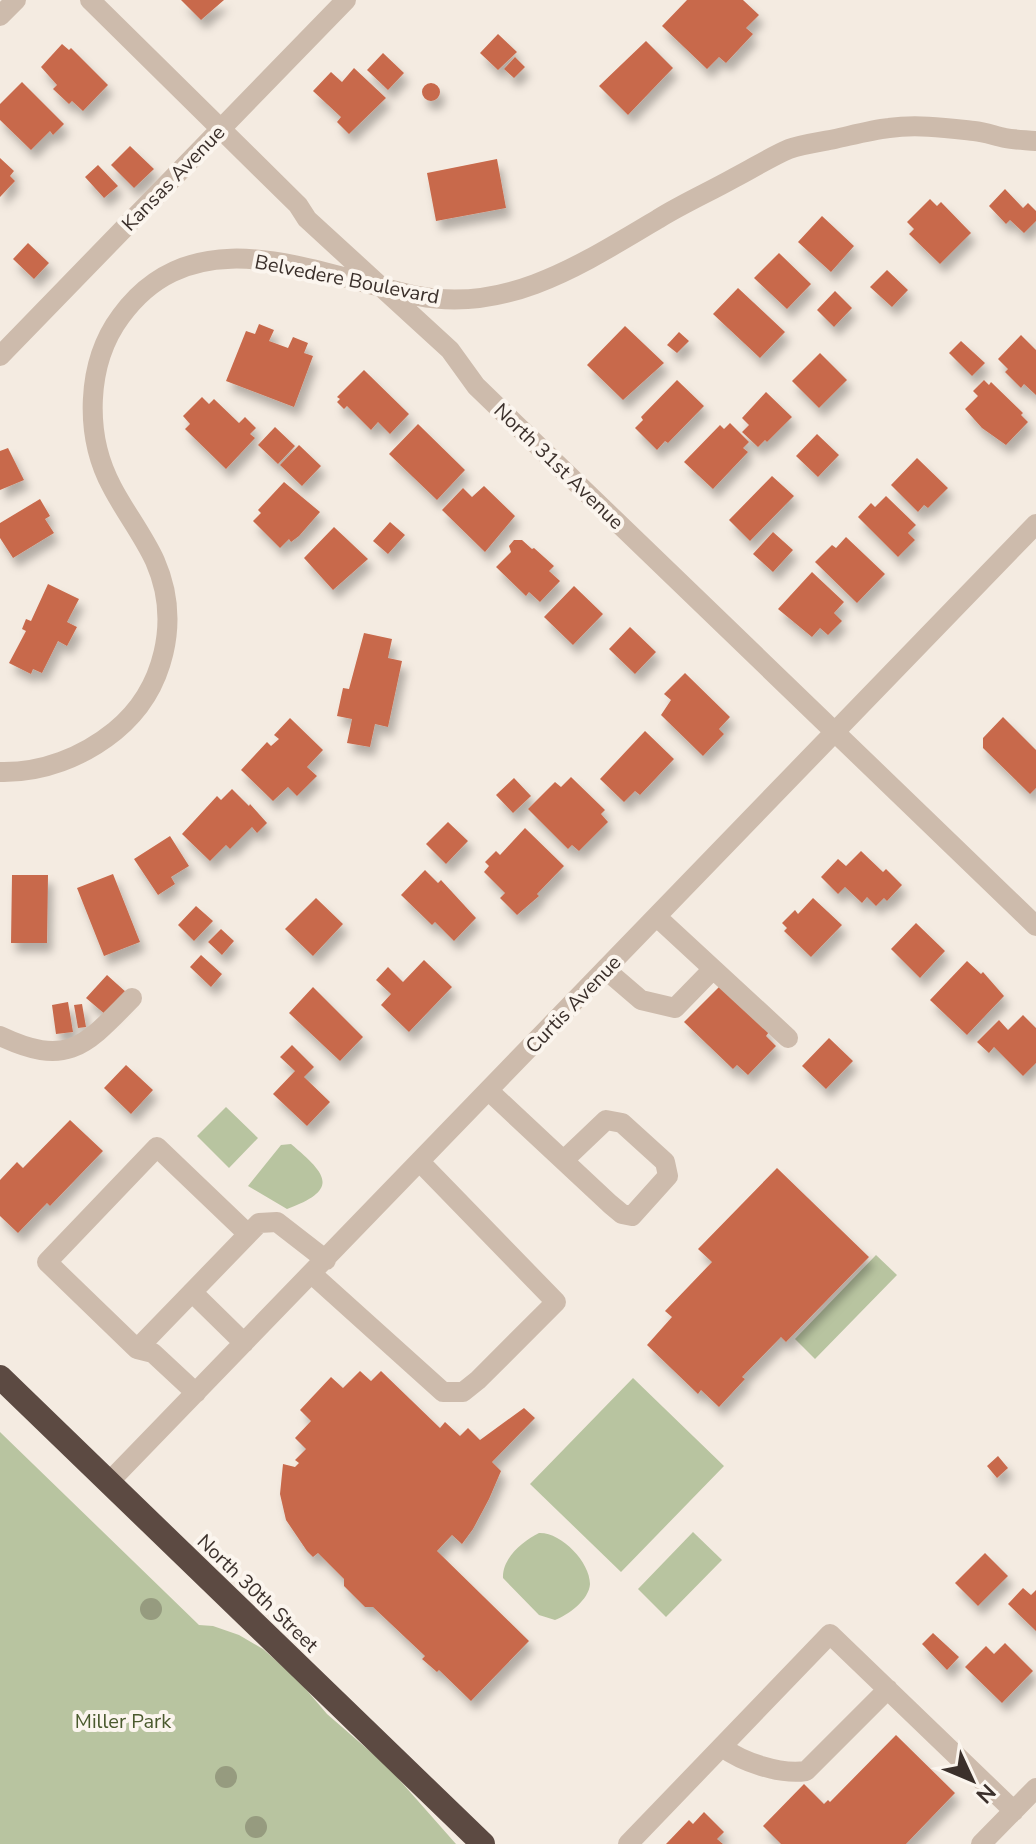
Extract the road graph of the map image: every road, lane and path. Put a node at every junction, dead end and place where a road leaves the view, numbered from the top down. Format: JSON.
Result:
{"nodes":[{"id":1,"x":16,"y":0,"type":"edge"},
{"id":2,"x":90,"y":0,"type":"edge"},
{"id":3,"x":346,"y":0,"type":"edge"},
{"id":4,"x":0,"y":16,"type":"edge"},
{"id":5,"x":221,"y":128,"type":"junction"},
{"id":6,"x":1036,"y":141,"type":"edge"},
{"id":7,"x":377,"y":284,"type":"junction"},
{"id":8,"x":0,"y":356,"type":"edge"},
{"id":9,"x":1036,"y":524,"type":"edge"},
{"id":10,"x":836,"y":732,"type":"junction"},
{"id":11,"x":0,"y":772,"type":"edge"},
{"id":12,"x":657,"y":917,"type":"junction"},
{"id":13,"x":1036,"y":926,"type":"edge"},
{"id":14,"x":713,"y":969,"type":"junction"},
{"id":15,"x":606,"y":970,"type":"junction"},
{"id":16,"x":132,"y":998,"type":"dead end"},
{"id":17,"x":0,"y":1036,"type":"edge"},
{"id":18,"x":788,"y":1038,"type":"dead end"},
{"id":19,"x":489,"y":1091,"type":"junction"},
{"id":20,"x":564,"y":1160,"type":"junction"},
{"id":21,"x":420,"y":1162,"type":"junction"},
{"id":22,"x":248,"y":1234,"type":"junction"},
{"id":23,"x":319,"y":1267,"type":"junction"},
{"id":24,"x":192,"y":1292,"type":"junction"},
{"id":25,"x":244,"y":1343,"type":"junction"},
{"id":26,"x":137,"y":1349,"type":"junction"},
{"id":27,"x":0,"y":1377,"type":"edge"},
{"id":28,"x":196,"y":1393,"type":"junction"},
{"id":29,"x":109,"y":1482,"type":"junction"},
{"id":30,"x":888,"y":1689,"type":"junction"},
{"id":31,"x":722,"y":1747,"type":"junction"},
{"id":32,"x":1036,"y":1788,"type":"edge"},
{"id":33,"x":1014,"y":1811,"type":"junction"},
{"id":34,"x":483,"y":1844,"type":"edge"},
{"id":35,"x":628,"y":1844,"type":"edge"},
{"id":36,"x":981,"y":1844,"type":"edge"}],
"edges":[{"from":1,"to":4,"type":"street"},
{"from":2,"to":5,"type":"street","name":"North 31st Avenue"},
{"from":3,"to":5,"type":"street","name":"Kansas Avenue"},
{"from":5,"to":7,"type":"street","name":"North 31st Avenue"},
{"from":5,"to":8,"type":"street","name":"Kansas Avenue"},
{"from":6,"to":7,"type":"street","name":"Belvedere Boulevard"},
{"from":7,"to":10,"type":"street","name":"North 31st Avenue"},
{"from":7,"to":11,"type":"street","name":"Belvedere Boulevard"},
{"from":9,"to":10,"type":"street","name":"Curtis Avenue"},
{"from":10,"to":12,"type":"street","name":"Curtis Avenue"},
{"from":10,"to":13,"type":"street","name":"North 31st Avenue"},
{"from":12,"to":14,"type":"street"},
{"from":12,"to":15,"type":"street","name":"Curtis Avenue"},
{"from":14,"to":15,"type":"street"},
{"from":14,"to":18,"type":"street"},
{"from":15,"to":19,"type":"street","name":"Curtis Avenue"},
{"from":16,"to":17,"type":"street"},
{"from":19,"to":20,"type":"street"},
{"from":19,"to":21,"type":"street","name":"Curtis Avenue"},
{"from":20,"to":20,"type":"street"},
{"from":21,"to":23,"type":"street","name":"Curtis Avenue"},
{"from":21,"to":23,"type":"street"},
{"from":22,"to":23,"type":"street"},
{"from":22,"to":24,"type":"street"},
{"from":22,"to":26,"type":"street"},
{"from":23,"to":25,"type":"street","name":"Curtis Avenue"},
{"from":24,"to":25,"type":"street"},
{"from":24,"to":26,"type":"street"},
{"from":25,"to":28,"type":"street","name":"Curtis Avenue"},
{"from":26,"to":28,"type":"street"},
{"from":27,"to":29,"type":"highway","name":"North 30th Street"},
{"from":28,"to":29,"type":"street","name":"Curtis Avenue"},
{"from":29,"to":34,"type":"highway","name":"North 30th Street"},
{"from":30,"to":31,"type":"street"},
{"from":30,"to":31,"type":"street"},
{"from":30,"to":33,"type":"street"},
{"from":31,"to":35,"type":"street"},
{"from":32,"to":33,"type":"street"},
{"from":33,"to":36,"type":"street"}]}
